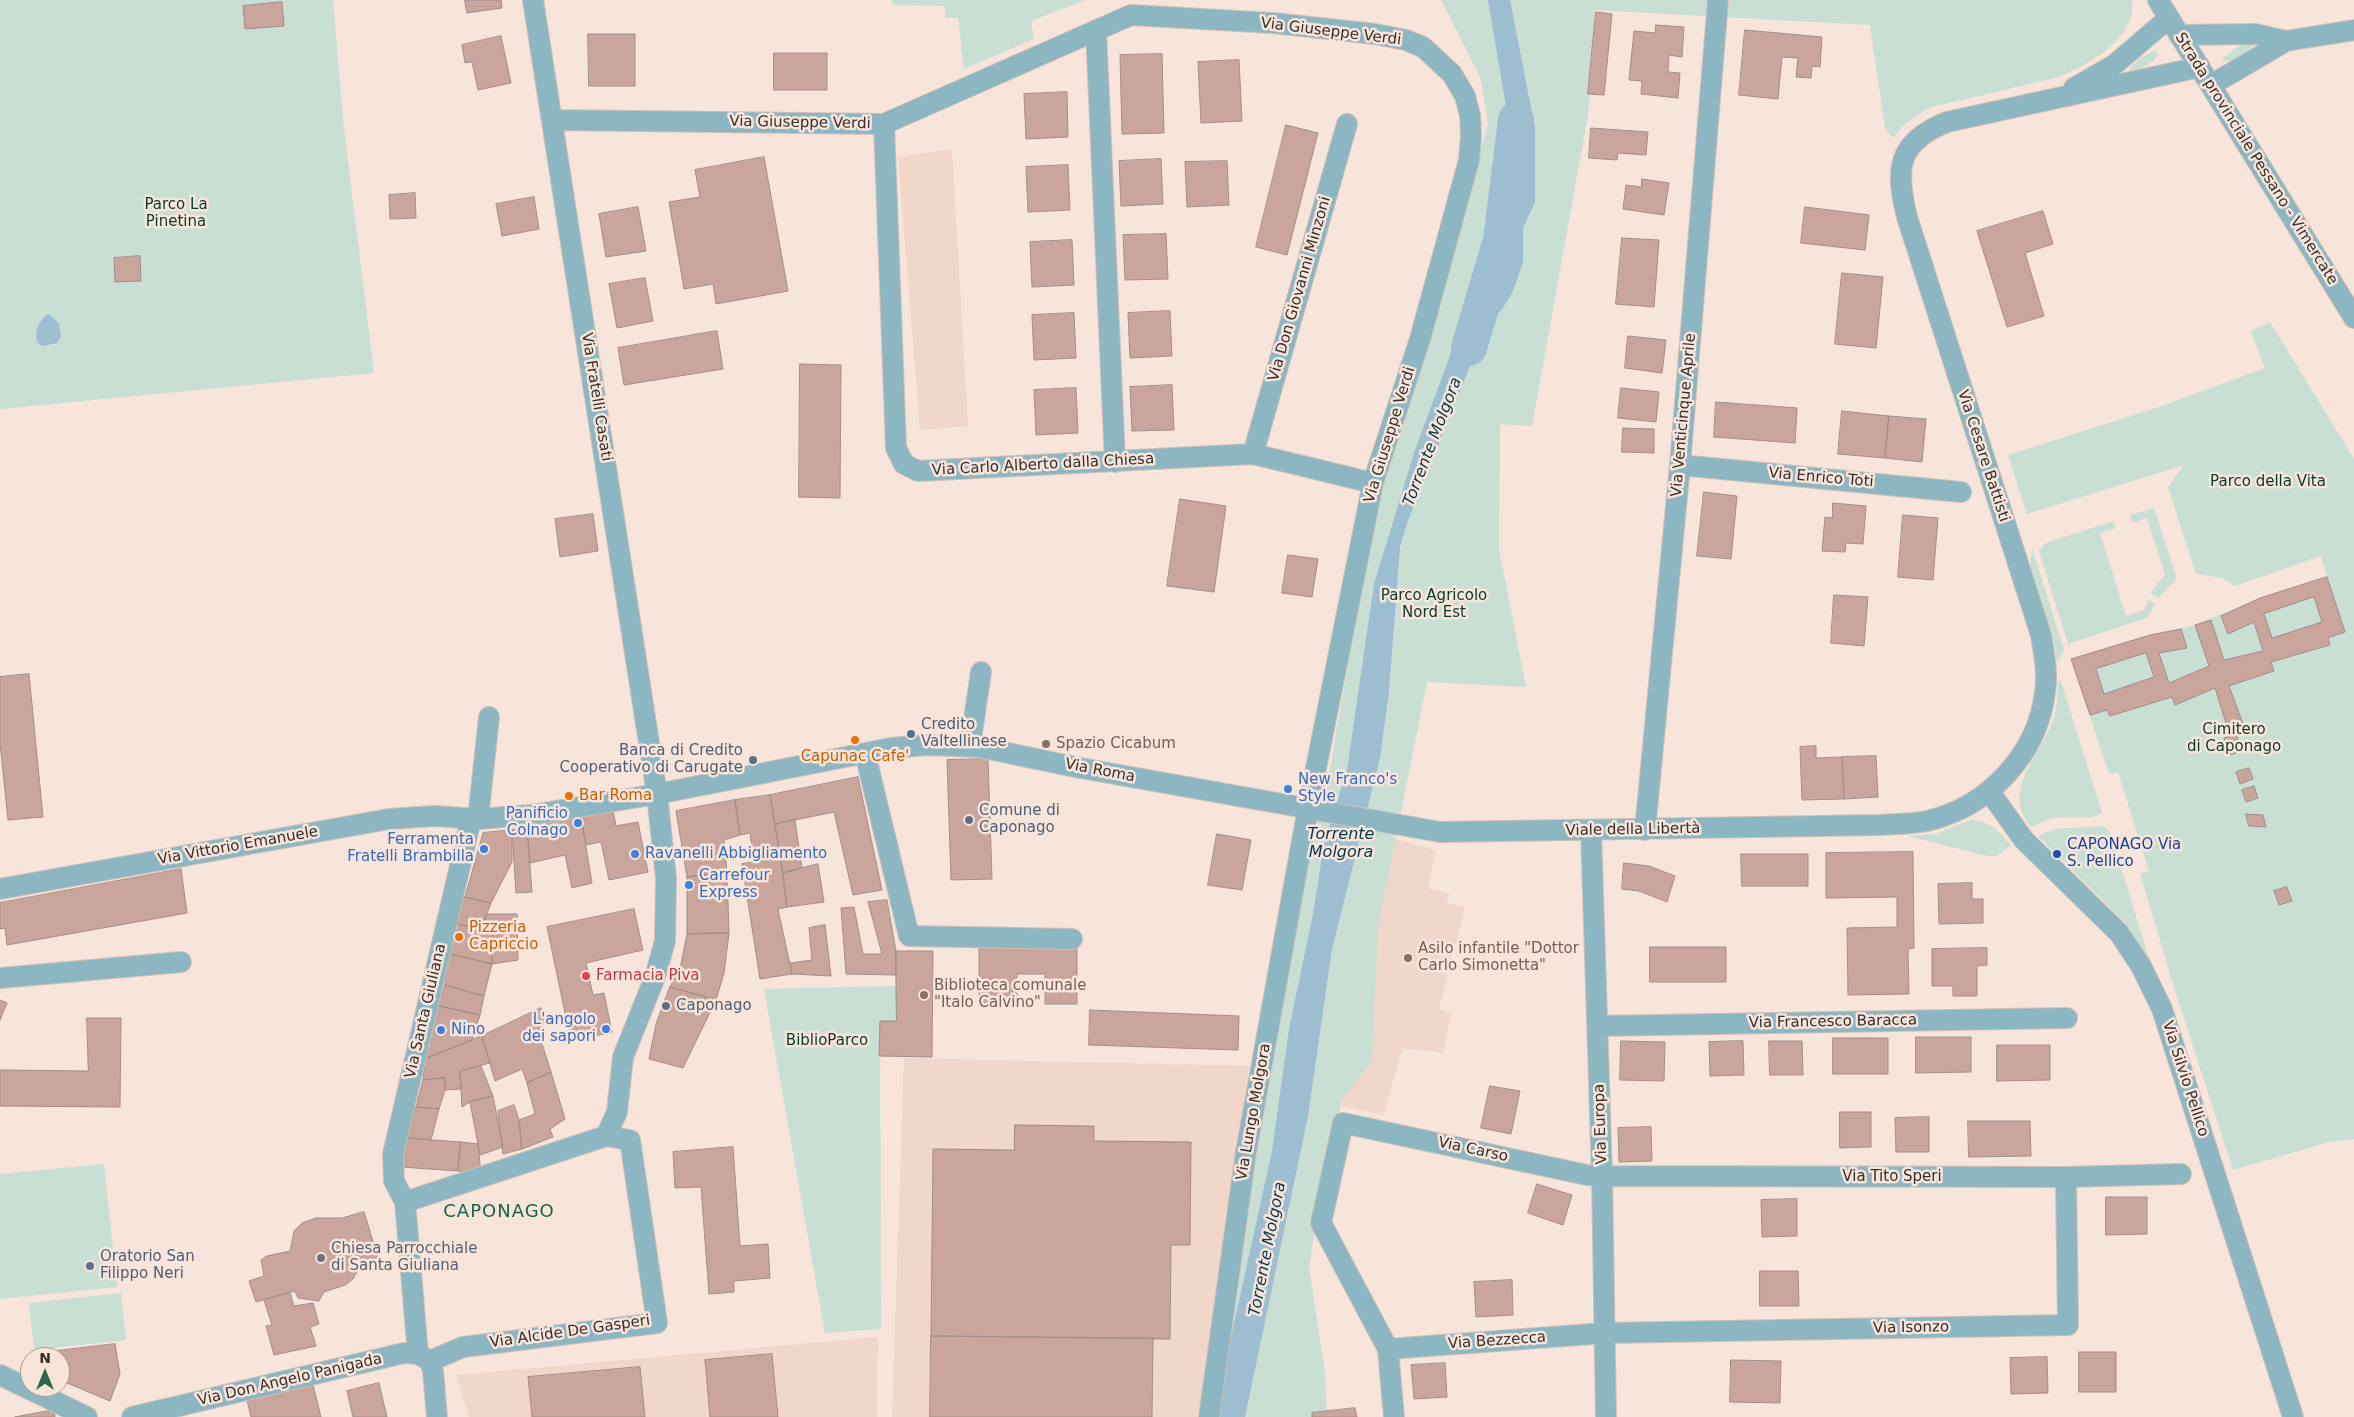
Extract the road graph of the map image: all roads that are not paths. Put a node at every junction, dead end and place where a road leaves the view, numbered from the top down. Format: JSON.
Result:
{"nodes":[{"id":1,"x":533,"y":0,"type":"edge"},
{"id":2,"x":1718,"y":0,"type":"edge"},
{"id":3,"x":2158,"y":0,"type":"edge"},
{"id":4,"x":2169,"y":18,"type":"junction"},
{"id":5,"x":1096,"y":30,"type":"junction"},
{"id":6,"x":2354,"y":30,"type":"edge"},
{"id":7,"x":2179,"y":35,"type":"junction"},
{"id":8,"x":2286,"y":41,"type":"junction"},
{"id":9,"x":2200,"y":67,"type":"junction"},
{"id":10,"x":2211,"y":84,"type":"junction"},
{"id":11,"x":2052,"y":98,"type":"junction"},
{"id":12,"x":553,"y":120,"type":"junction"},
{"id":13,"x":884,"y":124,"type":"junction"},
{"id":14,"x":1347,"y":124,"type":"dead end"},
{"id":15,"x":2354,"y":318,"type":"edge"},
{"id":16,"x":1253,"y":454,"type":"junction"},
{"id":17,"x":1115,"y":462,"type":"junction"},
{"id":18,"x":1680,"y":465,"type":"junction"},
{"id":19,"x":1373,"y":483,"type":"junction"},
{"id":20,"x":1961,"y":492,"type":"dead end"},
{"id":21,"x":981,"y":672,"type":"dead end"},
{"id":22,"x":489,"y":717,"type":"dead end"},
{"id":23,"x":970,"y":746,"type":"junction"},
{"id":24,"x":865,"y":753,"type":"junction"},
{"id":25,"x":1989,"y":791,"type":"junction"},
{"id":26,"x":657,"y":794,"type":"junction"},
{"id":27,"x":1318,"y":809,"type":"junction"},
{"id":28,"x":474,"y":819,"type":"junction"},
{"id":29,"x":1385,"y":822,"type":"joint"},
{"id":30,"x":1881,"y":825,"type":"joint"},
{"id":31,"x":1591,"y":830,"type":"junction"},
{"id":32,"x":1645,"y":830,"type":"junction"},
{"id":33,"x":0,"y":889,"type":"edge"},
{"id":34,"x":1072,"y":939,"type":"dead end"},
{"id":35,"x":181,"y":962,"type":"dead end"},
{"id":36,"x":0,"y":978,"type":"edge"},
{"id":37,"x":2067,"y":1018,"type":"dead end"},
{"id":38,"x":1598,"y":1026,"type":"junction"},
{"id":39,"x":606,"y":1136,"type":"junction"},
{"id":40,"x":2181,"y":1174,"type":"dead end"},
{"id":41,"x":1602,"y":1176,"type":"junction"},
{"id":42,"x":2066,"y":1177,"type":"junction"},
{"id":43,"x":406,"y":1202,"type":"junction"},
{"id":44,"x":1606,"y":1333,"type":"junction"},
{"id":45,"x":1388,"y":1349,"type":"junction"},
{"id":46,"x":424,"y":1358,"type":"junction"},
{"id":47,"x":0,"y":1375,"type":"edge"},
{"id":48,"x":87,"y":1417,"type":"edge"},
{"id":49,"x":132,"y":1417,"type":"edge"},
{"id":50,"x":437,"y":1417,"type":"edge"},
{"id":51,"x":1208,"y":1417,"type":"edge"},
{"id":52,"x":1394,"y":1417,"type":"edge"},
{"id":53,"x":1606,"y":1417,"type":"edge"},
{"id":54,"x":2293,"y":1417,"type":"edge"}],
"edges":[{"from":1,"to":12,"type":"street","name":"Via Fratelli Casati"},
{"from":2,"to":18,"type":"street","name":"Via Venticinque Aprile"},
{"from":3,"to":4,"type":"street","name":"Strada provinciale Pessano - Vimercate"},
{"from":4,"to":7,"type":"street","name":"Strada provinciale Pessano - Vimercate"},
{"from":4,"to":11,"type":"street","name":"Via Cesare Battisti"},
{"from":5,"to":13,"type":"street","name":"Via Giuseppe Verdi"},
{"from":5,"to":17,"type":"street"},
{"from":5,"to":19,"type":"street","name":"Via Giuseppe Verdi"},
{"from":6,"to":8,"type":"street"},
{"from":7,"to":8,"type":"street"},
{"from":7,"to":9,"type":"street","name":"Strada provinciale Pessano - Vimercate"},
{"from":8,"to":10,"type":"street"},
{"from":9,"to":10,"type":"street","name":"Strada provinciale Pessano - Vimercate"},
{"from":9,"to":11,"type":"street","name":"Via Cesare Battisti"},
{"from":10,"to":15,"type":"street","name":"Strada provinciale Pessano - Vimercate"},
{"from":11,"to":25,"type":"street","name":"Via Cesare Battisti"},
{"from":12,"to":13,"type":"street","name":"Via Giuseppe Verdi"},
{"from":12,"to":26,"type":"street","name":"Via Fratelli Casati"},
{"from":13,"to":17,"type":"street","name":"Via Carlo Alberto dalla Chiesa"},
{"from":14,"to":16,"type":"street","name":"Via Don Giovanni Minzoni"},
{"from":16,"to":17,"type":"street","name":"Via Carlo Alberto dalla Chiesa"},
{"from":16,"to":19,"type":"street","name":"Via Carlo Alberto dalla Chiesa"},
{"from":18,"to":20,"type":"street","name":"Via Enrico Toti"},
{"from":18,"to":32,"type":"street","name":"Via Venticinque Aprile"},
{"from":19,"to":27,"type":"street","name":"Via Giuseppe Verdi"},
{"from":21,"to":23,"type":"street"},
{"from":22,"to":28,"type":"street","name":"Via Santa Giuliana"},
{"from":23,"to":24,"type":"street","name":"Via Roma"},
{"from":23,"to":27,"type":"street","name":"Via Roma"},
{"from":24,"to":26,"type":"street","name":"Via Roma"},
{"from":24,"to":34,"type":"street"},
{"from":25,"to":30,"type":"street","name":"Via Cesare Battisti"},
{"from":25,"to":54,"type":"street","name":"Via Silvio Pellico"},
{"from":26,"to":28,"type":"street","name":"Via Roma"},
{"from":26,"to":39,"type":"street"},
{"from":27,"to":29,"type":"street","name":"Via Roma"},
{"from":27,"to":51,"type":"street","name":"Via Lungo Molgora"},
{"from":28,"to":33,"type":"street","name":"Via Vittorio Emanuele"},
{"from":28,"to":43,"type":"street","name":"Via Santa Giuliana"},
{"from":29,"to":31,"type":"street","name":"Viale della Libertà"},
{"from":30,"to":32,"type":"street","name":"Viale della Libertà"},
{"from":31,"to":32,"type":"street","name":"Viale della Libertà"},
{"from":31,"to":38,"type":"street","name":"Via Europa"},
{"from":35,"to":36,"type":"street"},
{"from":37,"to":38,"type":"street","name":"Via Francesco Baracca"},
{"from":38,"to":41,"type":"street","name":"Via Europa"},
{"from":39,"to":43,"type":"street","name":"Via Alcide De Gasperi"},
{"from":39,"to":46,"type":"street","name":"Via Alcide De Gasperi"},
{"from":40,"to":42,"type":"street","name":"Via Tito Speri"},
{"from":41,"to":42,"type":"street","name":"Via Tito Speri"},
{"from":41,"to":44,"type":"street","name":"Via Europa"},
{"from":41,"to":45,"type":"street","name":"Via Carso"},
{"from":42,"to":44,"type":"street","name":"Via Isonzo"},
{"from":43,"to":46,"type":"street"},
{"from":44,"to":45,"type":"street","name":"Via Bezzecca"},
{"from":44,"to":53,"type":"street","name":"Via Europa"},
{"from":45,"to":52,"type":"street"},
{"from":46,"to":49,"type":"street","name":"Via Don Angelo Panigada"},
{"from":46,"to":50,"type":"street"},
{"from":47,"to":48,"type":"street"}]}
